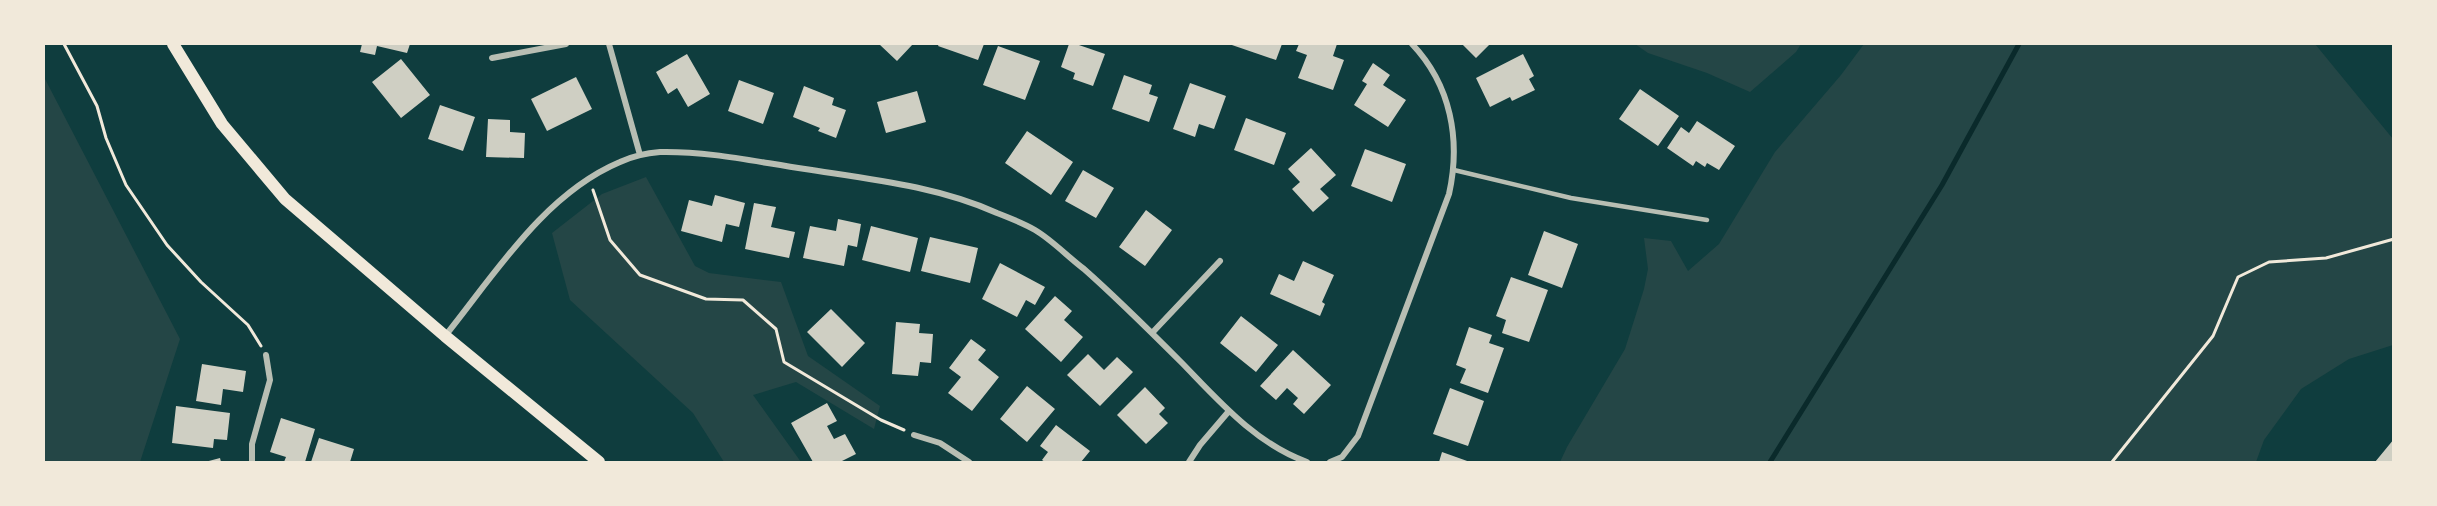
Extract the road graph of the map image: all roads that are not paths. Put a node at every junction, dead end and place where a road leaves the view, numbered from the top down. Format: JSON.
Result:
{"nodes":[{"id":1,"x":173,"y":44,"type":"edge"},
{"id":2,"x":567,"y":44,"type":"edge"},
{"id":3,"x":609,"y":44,"type":"edge"},
{"id":4,"x":1412,"y":44,"type":"edge"},
{"id":5,"x":492,"y":58,"type":"dead end"},
{"id":6,"x":640,"y":154,"type":"junction"},
{"id":7,"x":1454,"y":170,"type":"junction"},
{"id":8,"x":1707,"y":220,"type":"dead end"},
{"id":9,"x":1220,"y":261,"type":"dead end"},
{"id":10,"x":1152,"y":333,"type":"junction"},
{"id":11,"x":446,"y":336,"type":"junction"},
{"id":12,"x":266,"y":355,"type":"road end"},
{"id":13,"x":1229,"y":411,"type":"junction"},
{"id":14,"x":914,"y":435,"type":"road end"},
{"id":15,"x":1342,"y":457,"type":"junction"},
{"id":16,"x":252,"y":462,"type":"edge"},
{"id":17,"x":600,"y":462,"type":"edge"},
{"id":18,"x":969,"y":462,"type":"edge"},
{"id":19,"x":1189,"y":462,"type":"edge"},
{"id":20,"x":1307,"y":462,"type":"edge"},
{"id":21,"x":1330,"y":462,"type":"edge"},
{"id":22,"x":1349,"y":462,"type":"edge"}],
"edges":[{"from":1,"to":11,"type":"main road"},
{"from":2,"to":5,"type":"street"},
{"from":3,"to":6,"type":"street"},
{"from":4,"to":7,"type":"street"},
{"from":6,"to":10,"type":"street"},
{"from":6,"to":11,"type":"street"},
{"from":7,"to":8,"type":"lane"},
{"from":7,"to":15,"type":"street"},
{"from":9,"to":10,"type":"street"},
{"from":10,"to":13,"type":"street"},
{"from":11,"to":17,"type":"main road"},
{"from":12,"to":16,"type":"street"},
{"from":13,"to":19,"type":"street"},
{"from":13,"to":20,"type":"street"},
{"from":14,"to":18,"type":"street"},
{"from":15,"to":21,"type":"street"},
{"from":15,"to":22,"type":"lane"}]}
